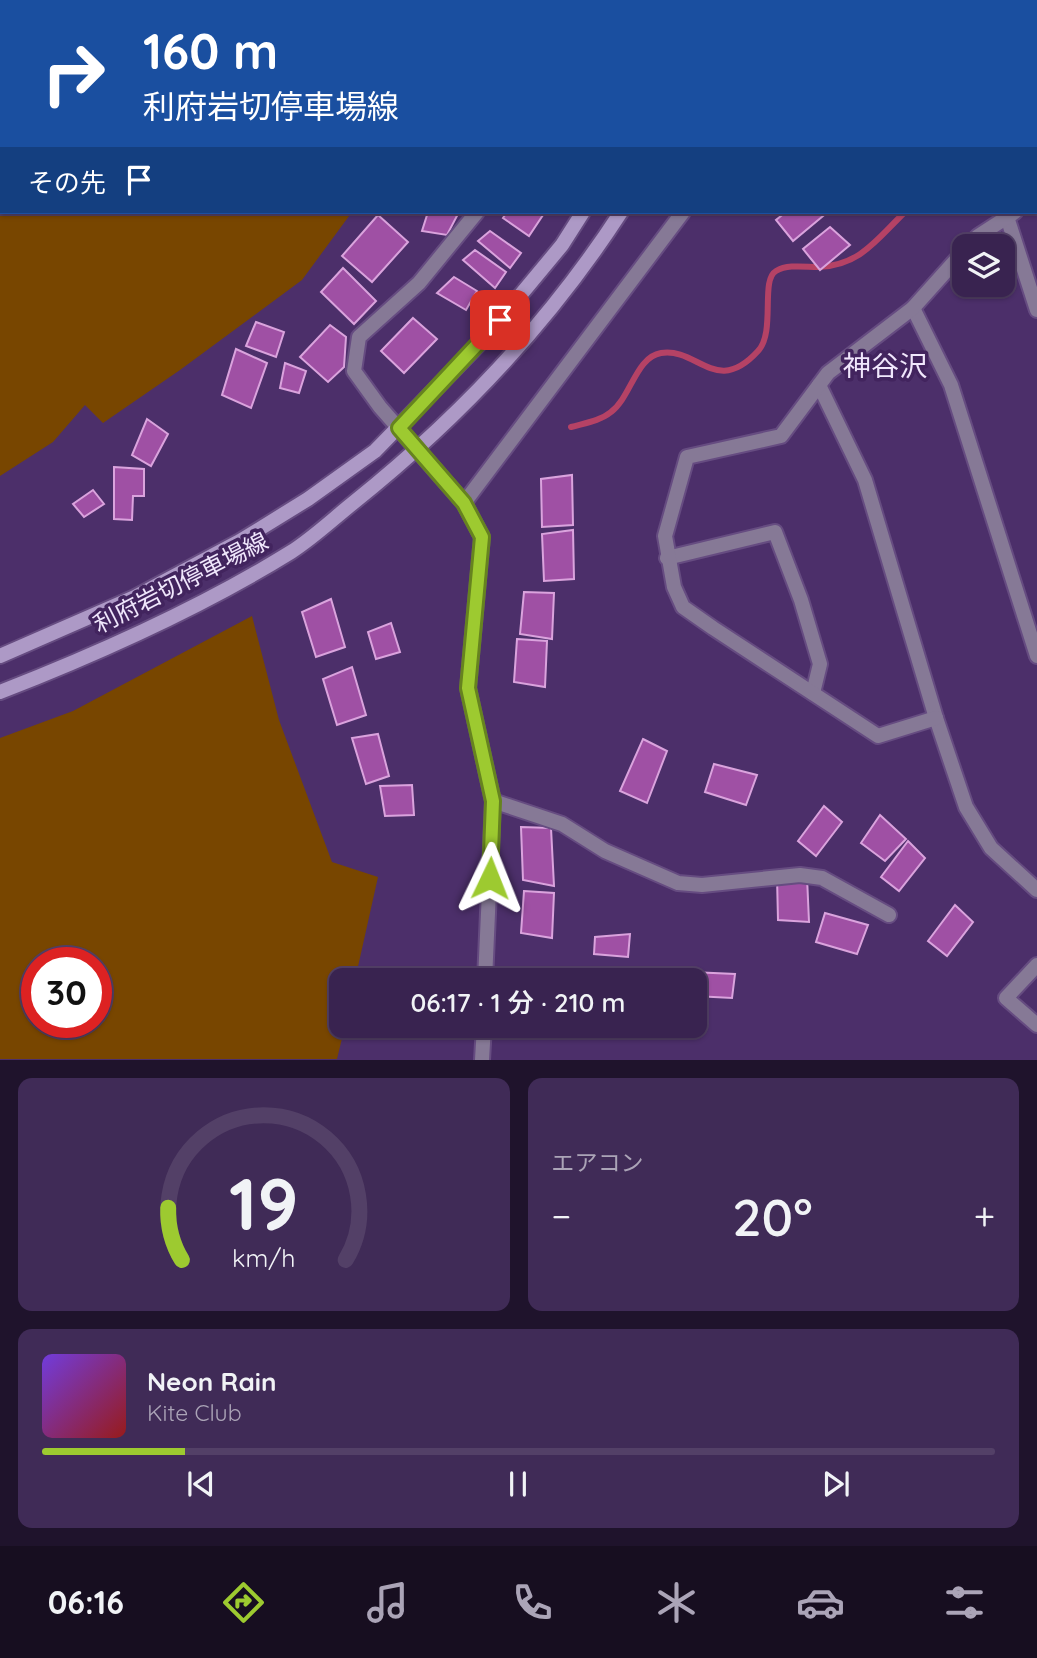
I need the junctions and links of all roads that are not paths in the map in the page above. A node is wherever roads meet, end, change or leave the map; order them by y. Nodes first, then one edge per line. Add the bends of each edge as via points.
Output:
1 (475, 214) edge
2 (582, 214) edge
3 (620, 214) edge
4 (681, 214) edge
5 (1011, 214) edge
6 (981, 234) edge
7 (952, 265) edge
8 (914, 308) junction
9 (1037, 310) edge
10 (819, 385) junction
11 (399, 428) junction
12 (418, 449) junction
13 (464, 503) junction
14 (667, 558) junction
15 (0, 656) edge
16 (1037, 656) edge
17 (0, 692) edge
18 (813, 693) junction
19 (936, 718) junction
20 (493, 801) junction
21 (1037, 890) edge
22 (889, 915) dead end
23 (1037, 965) edge
24 (486, 968) edge
25 (1037, 1025) edge
26 (483, 1038) edge
27 (482, 1059) edge

1 - 11 street via 418,284 359,337 354,370
2 - 11 main road, 利府岩切停車場線 via 562,245 484,339
3 - 12 main road, 利府岩切停車場線 via 588,263 530,335
4 - 13 street
5 - 6 street
5 - 9 street
7 - 8 street
8 - 10 street via 828,373
8 - 16 street via 951,385
10 - 14 street via 781,436 687,457 665,536
10 - 19 street via 865,480
11 - 12 street
11 - 15 main road, 利府岩切停車場線 via 342,475 240,541 135,597
12 - 13 street
12 - 17 main road, 利府岩切停車場線 via 294,550 219,594 139,634
13 - 20 street via 482,537 468,688
14 - 18 street via 683,607
14 - 18 street via 775,532 820,664
18 - 19 street via 878,736
19 - 21 street via 966,807 990,848
20 - 22 street via 562,824 605,851 678,883 702,885 800,875 822,878
20 - 24 street
23 - 25 street via 1006,998
26 - 27 street

